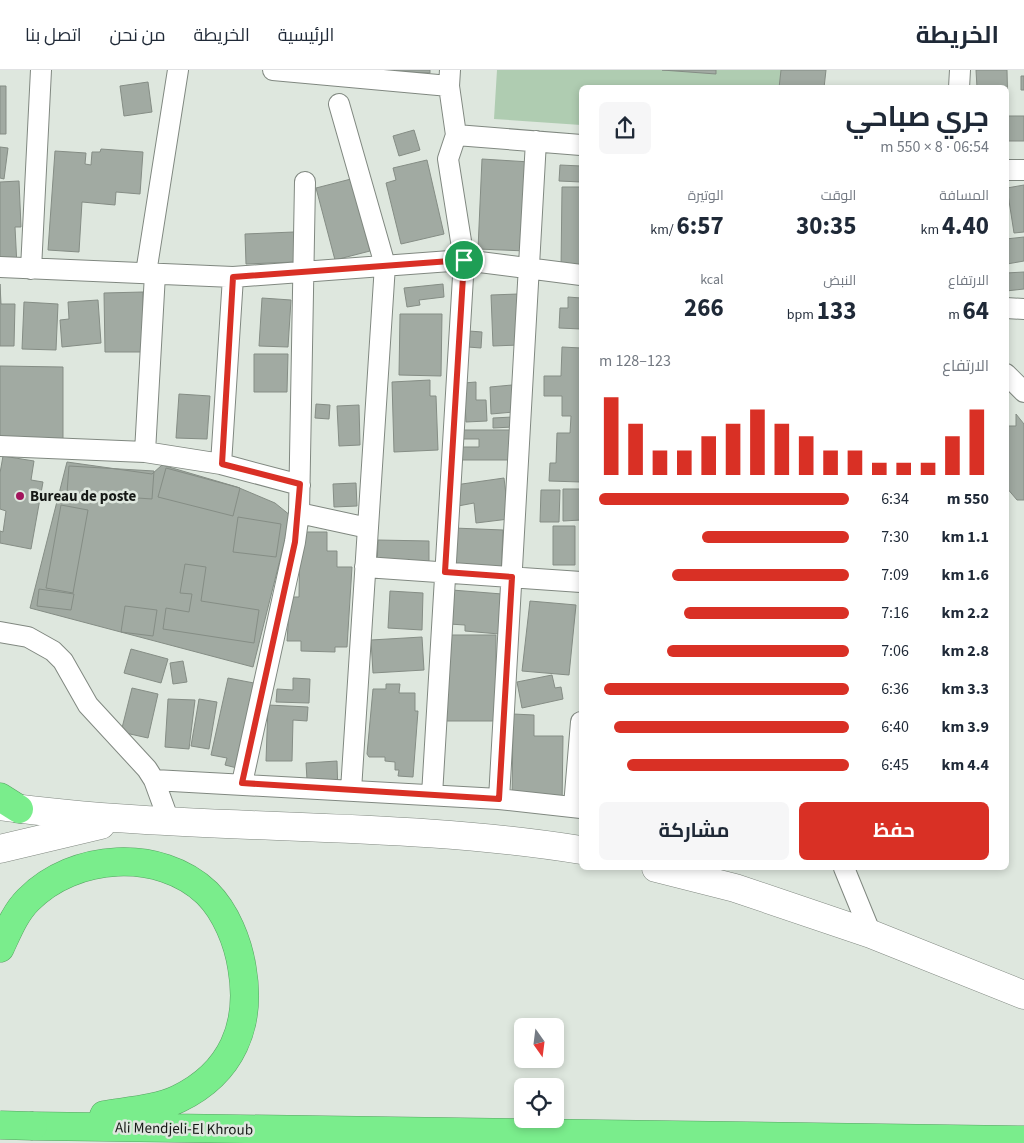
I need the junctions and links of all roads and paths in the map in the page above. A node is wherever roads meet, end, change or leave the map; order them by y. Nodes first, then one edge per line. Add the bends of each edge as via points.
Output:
1 (41, 70) edge
2 (178, 70) edge
3 (273, 70) edge
4 (960, 70) edge
5 (449, 78) edge
6 (959, 85) edge
7 (339, 104) dead end
8 (456, 134) junction
9 (536, 141) junction
10 (579, 145) edge
11 (1009, 170) edge
12 (1024, 170) edge
13 (305, 182) dead end
14 (464, 260) junction
15 (385, 265) junction
16 (0, 267) edge
17 (529, 268) junction
18 (31, 269) junction
19 (150, 274) junction
20 (303, 274) junction
21 (579, 275) edge
22 (233, 277) junction
23 (1009, 308) edge
24 (1024, 309) edge
25 (1009, 377) edge
26 (1024, 392) edge
27 (0, 446) edge
28 (145, 452) junction
29 (222, 464) junction
30 (300, 484) junction
31 (298, 513) junction
32 (368, 528) junction
33 (366, 567) junction
34 (445, 572) junction
35 (512, 577) junction
36 (579, 582) edge
37 (0, 632) edge
38 (579, 779) edge
39 (154, 780) junction
40 (242, 783) junction
41 (351, 790) junction
42 (432, 795) junction
43 (499, 799) junction
44 (6, 804) edge
45 (578, 807) edge
46 (125, 820) junction
47 (169, 821) junction
48 (0, 849) edge
49 (579, 850) edge
50 (664, 870) edge
51 (845, 870) edge
52 (871, 934) junction
53 (0, 948) edge
54 (1024, 995) edge
55 (0, 1124) edge
56 (34, 1126) junction
57 (1024, 1140) edge
58 (5, 1143) edge

1 - 18 street
2 - 19 street
3 - 5 street
4 - 6 street
5 - 8 street
7 - 15 street
8 - 9 street
8 - 14 street via 448,159
9 - 10 street
9 - 17 street
11 - 12 street
13 - 20 street
14 - 15 street
14 - 17 street
14 - 34 street
15 - 20 street
15 - 32 street
16 - 18 street
17 - 21 street
17 - 35 street
18 - 19 street
19 - 22 street
19 - 28 street
20 - 22 street
20 - 30 street
22 - 29 street
23 - 24 street
25 - 26 street
27 - 28 street
28 - 29 street
29 - 30 street
30 - 31 street
31 - 32 street
31 - 40 street via 295,542
32 - 33 street
33 - 34 street
33 - 41 street
34 - 35 street
34 - 42 street
35 - 36 street
35 - 43 street
37 - 39 street via 28,637 53,651 63,661 88,705
38 - 45 street
39 - 40 street
39 - 47 street
40 - 41 street
41 - 42 street
42 - 43 street
43 - 45 street
44 - 46 main road
46 - 47 main road
46 - 48 main road
47 - 49 main road via 439,833 520,840
50 - 52 main road via 734,888
51 - 52 street
52 - 54 main road
53 - 56 highway via 11,924 28,900 51,881 74,871 125,861 154,864 180,874 208,894 234,937 246,987 244,1015 237,1042 223,1066 201,1085 177,1100 132,1111
55 - 56 highway, bridge
55 - 58 highway
56 - 57 highway, Ali Mendjeli-El Khroub

